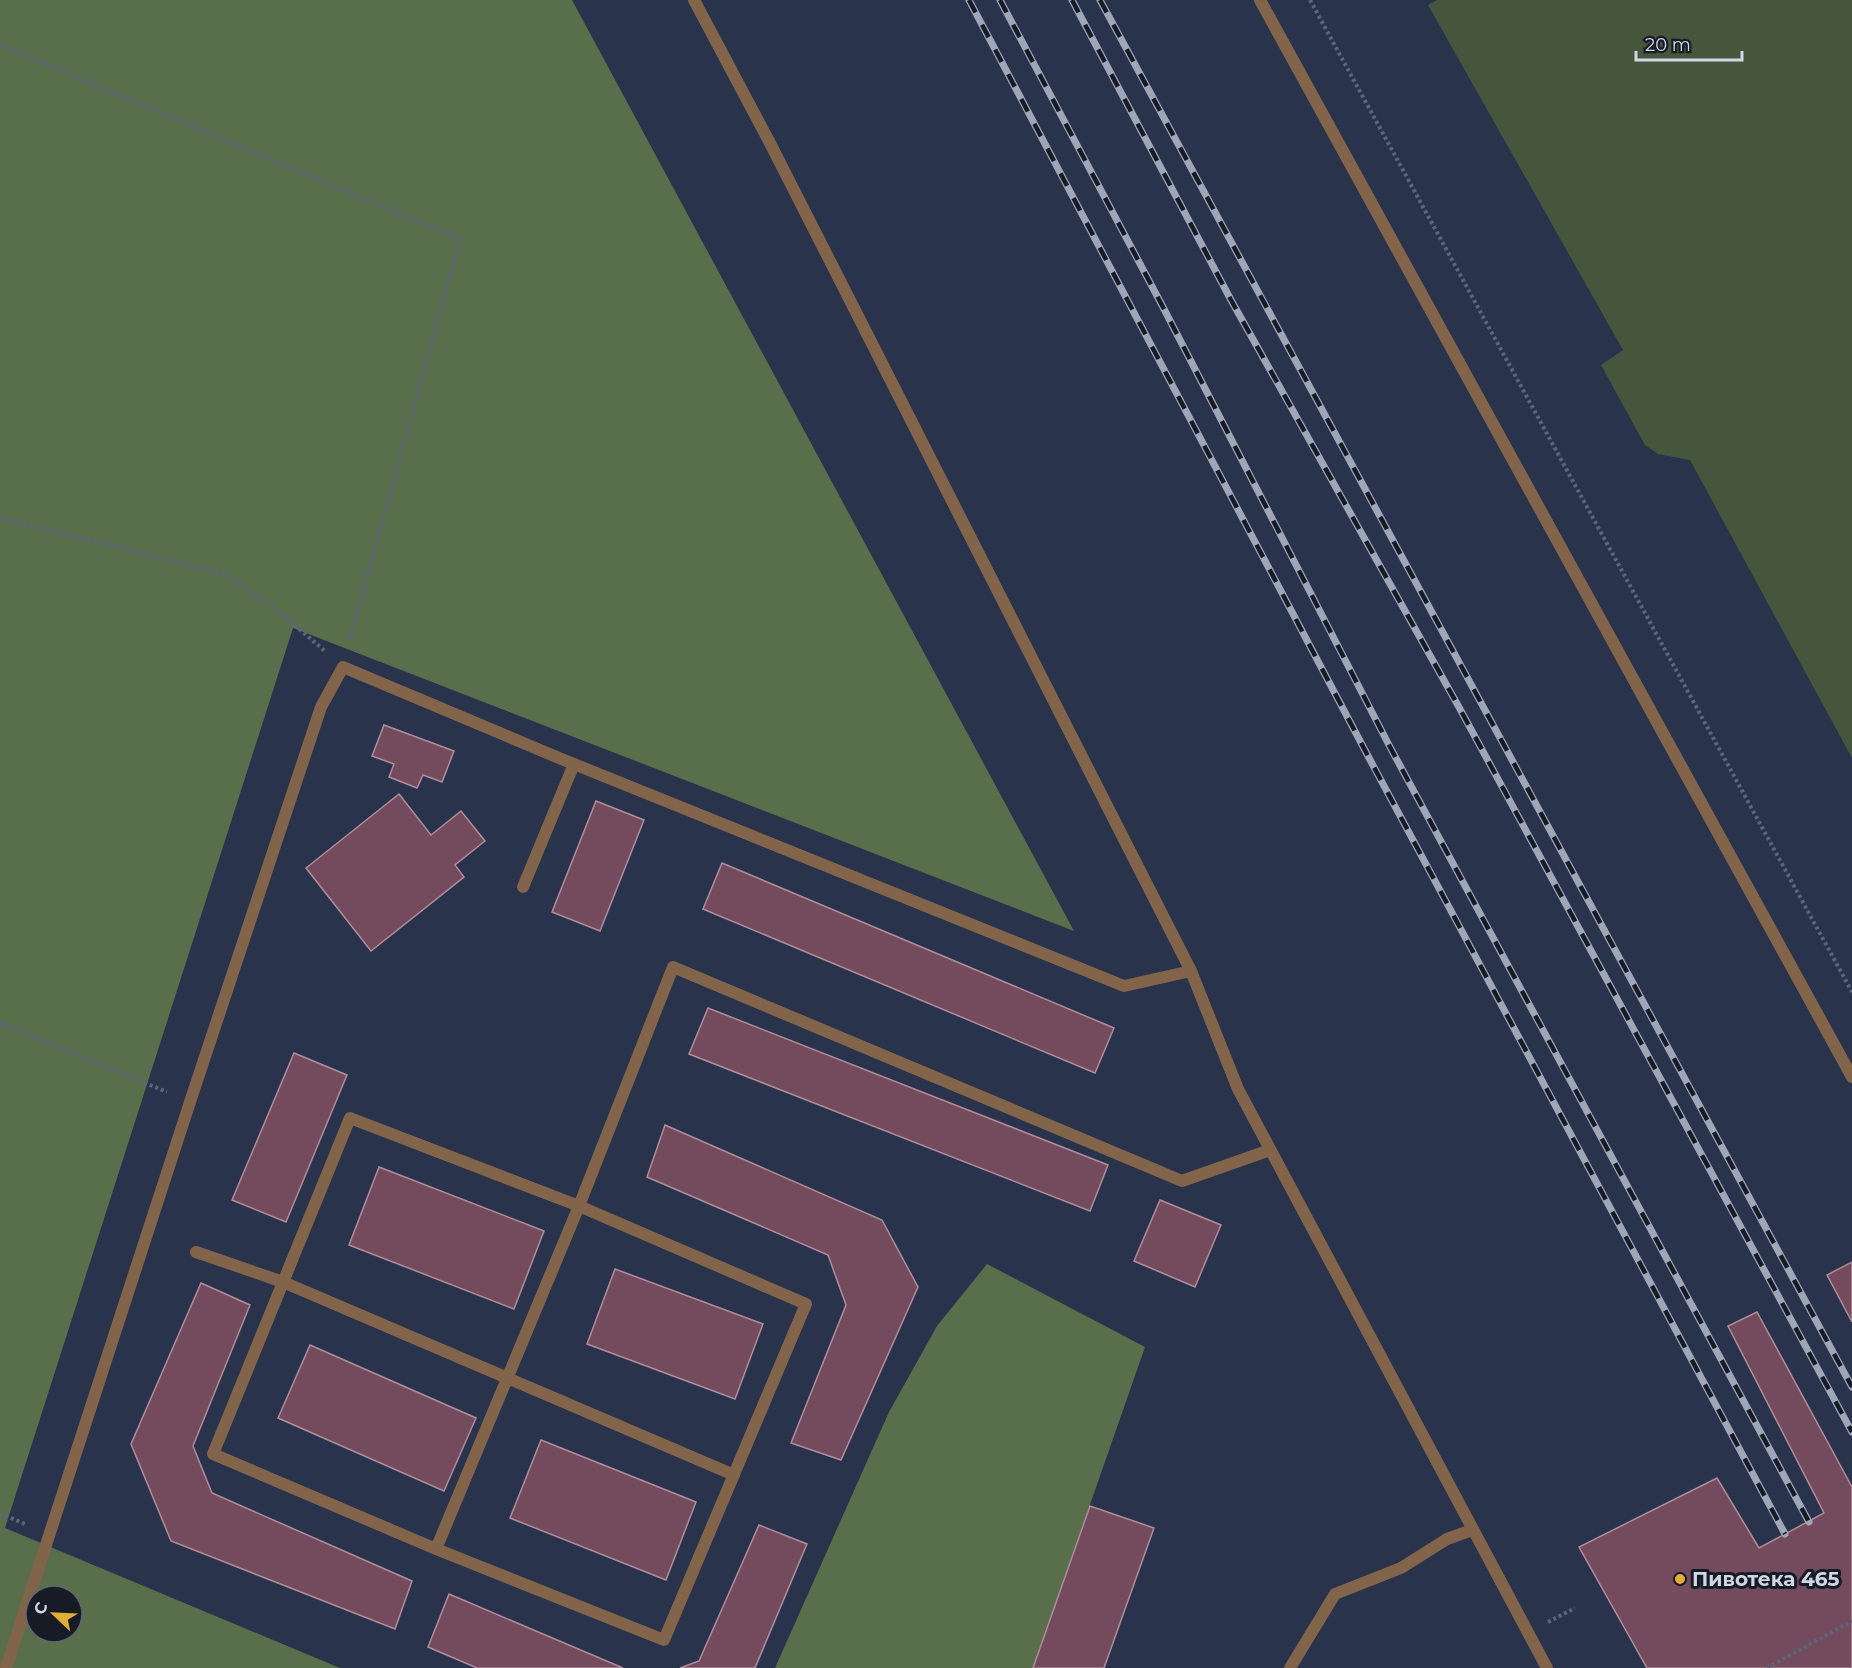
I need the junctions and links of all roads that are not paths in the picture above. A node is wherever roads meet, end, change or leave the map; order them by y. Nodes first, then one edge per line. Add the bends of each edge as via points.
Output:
1 (694, 0) edge
2 (1260, 0) edge
3 (574, 764) junction
4 (523, 887) dead end
5 (1191, 971) junction
6 (1850, 1068) edge
7 (1270, 1150) junction
8 (579, 1206) junction
9 (196, 1252) dead end
10 (283, 1282) junction
11 (507, 1379) junction
12 (734, 1475) junction
13 (1472, 1530) junction
14 (436, 1549) junction
15 (6, 1668) edge
16 (1290, 1668) edge
17 (1547, 1668) edge

1 - 5 street
2 - 6 street
3 - 4 street
3 - 5 street via 1124,986
3 - 15 street via 343,667 321,707
5 - 7 street via 1238,1089
7 - 8 street via 1182,1181 673,967
7 - 13 street
8 - 10 street via 350,1118
8 - 11 street
8 - 12 street via 806,1304
9 - 10 street
10 - 11 street
10 - 14 street via 213,1454
11 - 12 street
11 - 14 street
12 - 14 street via 664,1640
13 - 16 street via 1447,1539 1401,1568 1335,1594
13 - 17 street

